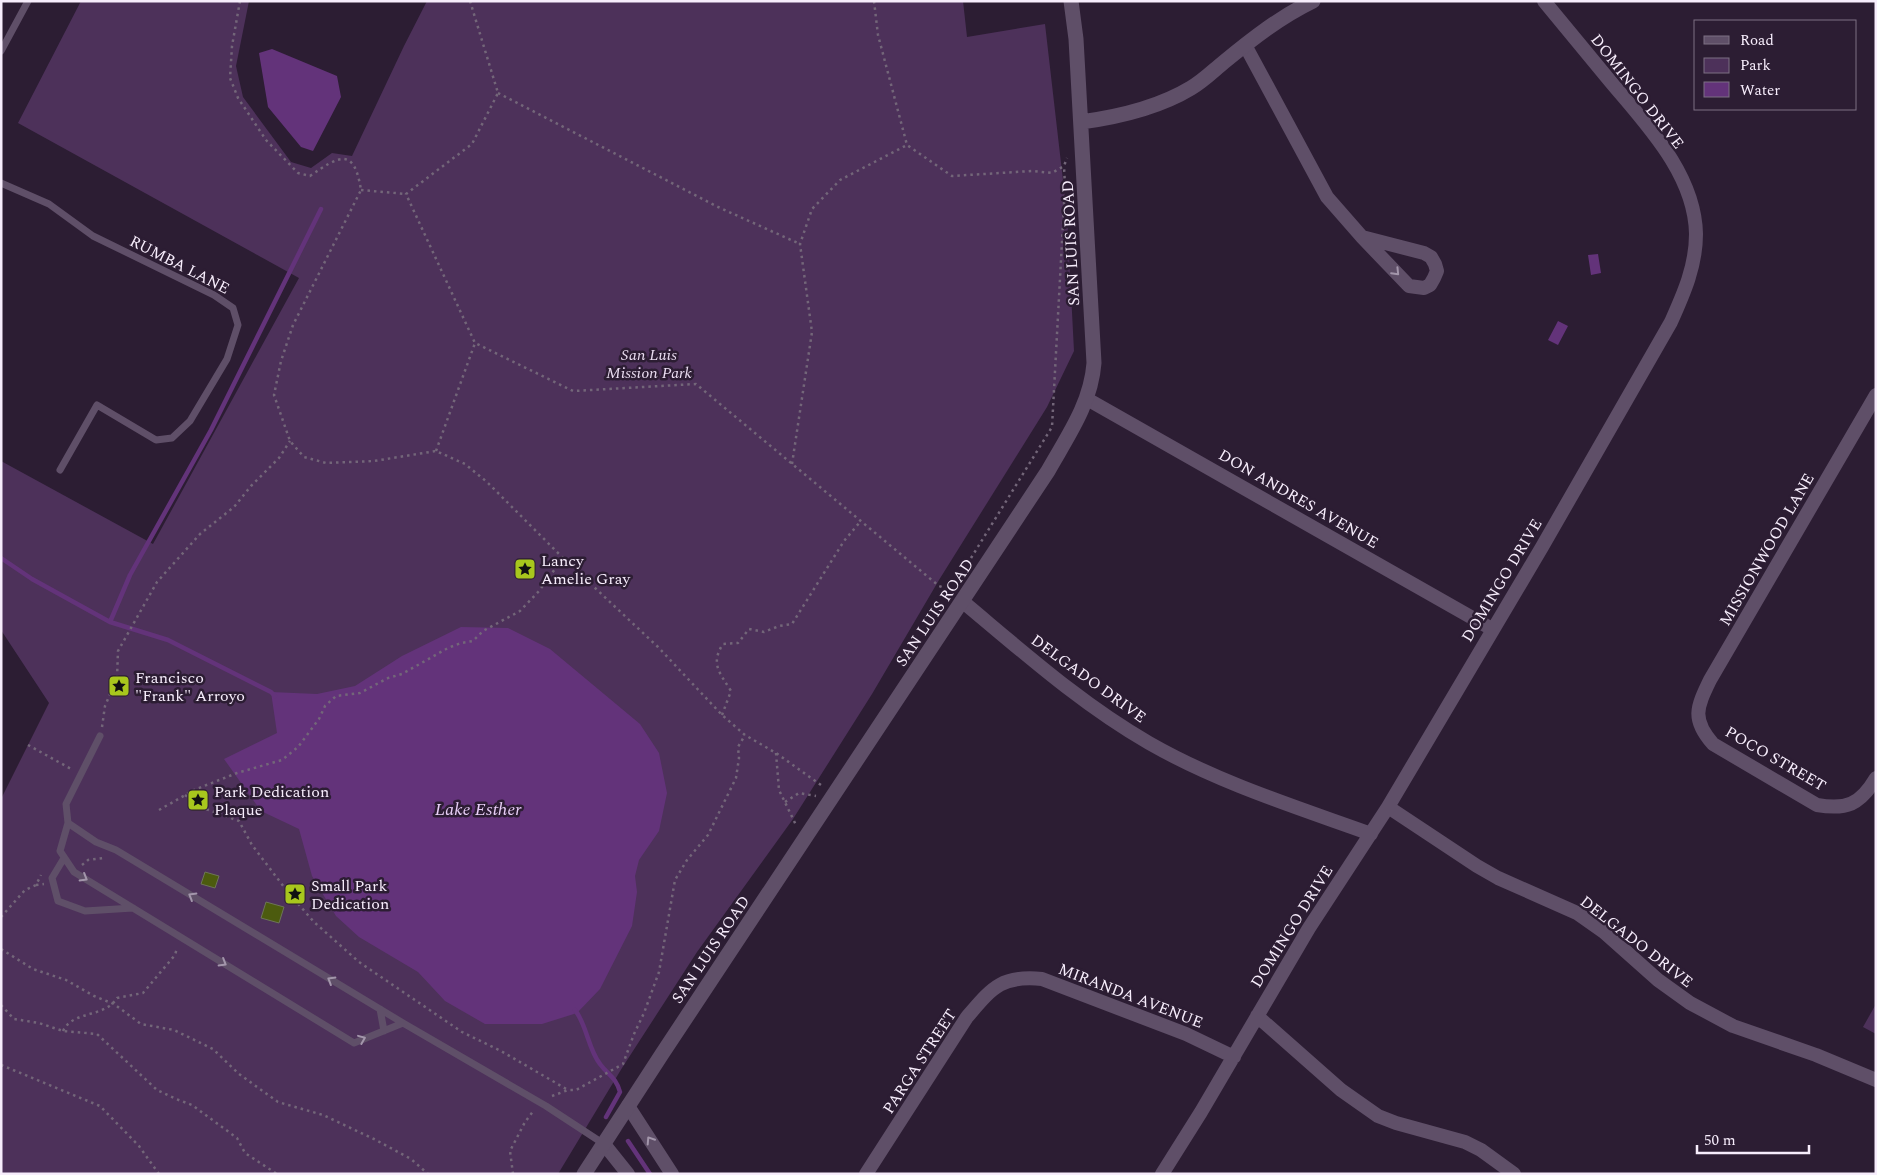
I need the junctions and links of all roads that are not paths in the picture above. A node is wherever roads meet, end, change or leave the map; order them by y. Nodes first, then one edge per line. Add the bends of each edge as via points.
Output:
1 (28, 1) edge
2 (1071, 1) edge
3 (1313, 1) edge
4 (1544, 1) edge
5 (3, 41) edge
6 (1245, 45) junction
7 (1, 51) edge
8 (1081, 122) junction
9 (1, 183) edge
10 (1362, 237) junction
11 (1876, 395) edge
12 (1087, 399) junction
13 (60, 470) dead end
14 (962, 601) junction
15 (1492, 629) junction
16 (1698, 724) joint
17 (100, 736) road end
18 (1876, 778) edge
19 (1388, 807) junction
20 (68, 823) junction
21 (1371, 834) junction
22 (64, 858) junction
23 (133, 908) junction
24 (1012, 979) joint
25 (380, 1009) junction
26 (1257, 1016) junction
27 (403, 1023) junction
28 (384, 1031) junction
29 (1234, 1057) junction
30 (1876, 1080) edge
31 (628, 1106) junction
32 (604, 1144) junction
33 (584, 1174) edge
34 (628, 1174) edge
35 (672, 1174) edge
36 (866, 1174) edge
37 (1162, 1174) edge
38 (1514, 1174) edge

1 - 5 lane
2 - 8 street, SAN LUIS ROAD
3 - 6 street via 1294,10
4 - 15 street, DOMINGO DRIVE via 1670,157 1692,206 1696,233 1694,260 1671,322
5 - 7 lane
6 - 8 street via 1193,87 1178,95 1150,106
6 - 10 street via 1327,197
8 - 12 street, SAN LUIS ROAD via 1094,364
9 - 13 lane, RUMBA LANE via 48,204 93,236 214,295 232,308 238,325 226,358 190,422 172,438 156,440 97,405
10 -> 10 street via 1409,286 1424,288 1430,285 1437,271 1431,257
11 - 16 street, MISSIONWOOD LANE via 1710,680 1700,702
12 - 14 street, SAN LUIS ROAD via 1048,471
12 - 15 street, DON ANDRES AVENUE
14 - 21 street, DELGADO DRIVE via 1062,684 1108,718 1150,743 1238,786
14 - 31 street, SAN LUIS ROAD
15 - 19 street, DOMINGO DRIVE
16 - 18 street, POCO STREET via 1713,744 1817,804 1834,808 1855,803
17 - 20 lane via 66,804
19 - 21 street, DOMINGO DRIVE
19 - 30 street, DELGADO DRIVE via 1498,878 1577,913 1690,1003 1733,1026
20 - 22 lane via 60,851
25 -> 20 lane
21 - 26 street, DOMINGO DRIVE
22 -> 23 lane via 74,872
22 - 23 lane via 52,878 58,900 85,911
23 -> 28 lane via 354,1043
24 - 29 street, MIRANDA AVENUE via 1042,979 1186,1034
24 - 36 street, PARGA STREET via 998,985 983,998 968,1018
25 - 27 lane
25 - 28 lane
26 - 29 street, DOMINGO DRIVE
26 - 38 street via 1341,1090 1378,1116 1465,1142
27 - 28 lane
27 - 32 lane
29 - 37 street, DOMINGO DRIVE
31 - 32 street, SAN LUIS ROAD
35 -> 31 street
32 - 33 street, SAN LUIS ROAD
32 - 34 street

